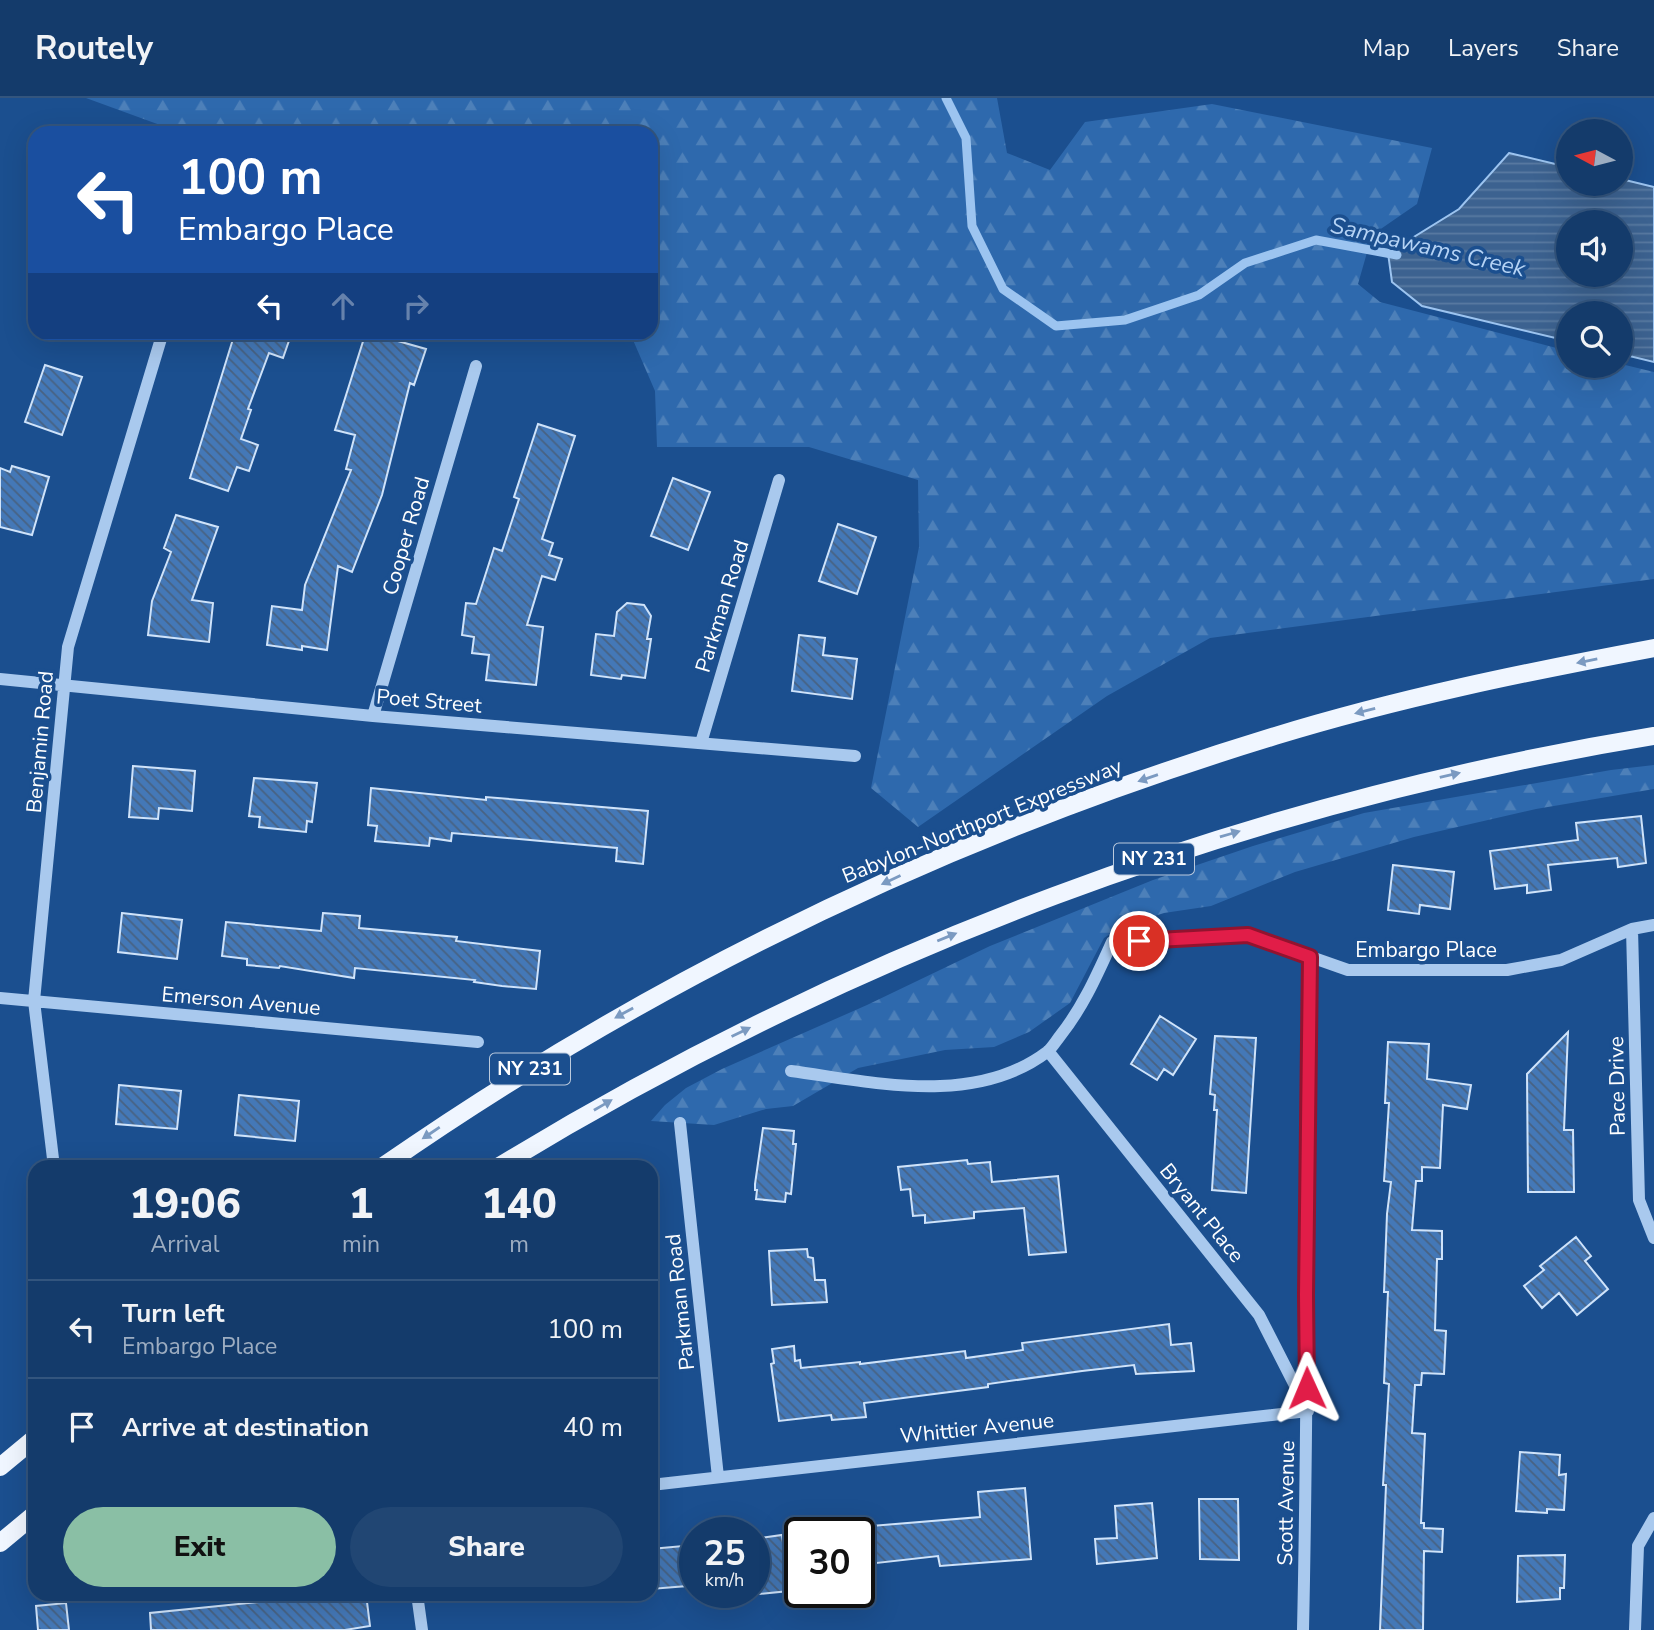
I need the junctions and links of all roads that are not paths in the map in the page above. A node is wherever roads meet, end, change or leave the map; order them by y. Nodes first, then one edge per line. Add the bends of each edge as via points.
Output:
1 (161, 340) edge
2 (476, 366) dead end
3 (779, 480) dead end
4 (1654, 648) edge
5 (0, 679) edge
6 (65, 685) junction
7 (373, 716) junction
8 (1654, 736) edge
9 (701, 743) junction
10 (855, 756) dead end
11 (1654, 925) edge
12 (1632, 929) junction
13 (1310, 957) junction
14 (0, 998) edge
15 (34, 1001) junction
16 (478, 1042) dead end
17 (1048, 1051) junction
18 (791, 1071) dead end
19 (680, 1123) dead end
20 (53, 1160) edge
21 (393, 1160) edge
22 (510, 1160) edge
23 (1654, 1238) edge
24 (1308, 1411) junction
25 (28, 1444) edge
26 (0, 1467) edge
27 (718, 1477) junction
28 (658, 1484) edge
29 (1654, 1518) edge
30 (28, 1520) edge
31 (0, 1543) edge
32 (419, 1601) edge
33 (422, 1630) edge
34 (1303, 1630) edge
35 (1635, 1630) edge

1 - 6 street, Benjamin Road via 68,647
2 - 7 street, Cooper Road
3 - 9 street, Parkman Road
4 -> 21 main road, Babylon-Northport Expressway / NY 231 via 1513,675 1344,716 1202,759 1002,833 762,940 673,986 550,1057
5 - 6 street, Poet Street
6 - 7 street, Poet Street
6 - 15 street, Benjamin Road
7 - 9 street, Poet Street
22 -> 8 main road, NY 231 via 727,1039 919,948 1066,890 1216,838 1371,795 1524,758
9 - 10 street, Poet Street
11 - 12 street, Embargo Place
12 - 13 street, Embargo Place via 1562,960 1507,970 1348,970
12 - 23 street, Pace Drive via 1639,1200
13 - 17 street, Embargo Place via 1248,935 1112,942 1078,1013
13 - 24 street, Scott Avenue
14 - 15 street, Emerson Avenue
15 - 16 street, Emerson Avenue
15 - 20 street, Benjamin Road
17 - 18 street via 1007,1075 967,1084 909,1086
17 - 24 street, Bryant Place via 1259,1315
19 - 27 street, Parkman Road
24 - 27 street, Whittier Avenue
24 - 34 street, Scott Avenue
25 - 26 main road
27 - 28 street, Whittier Avenue
29 - 35 street via 1638,1546
30 - 31 main road
32 - 33 street

